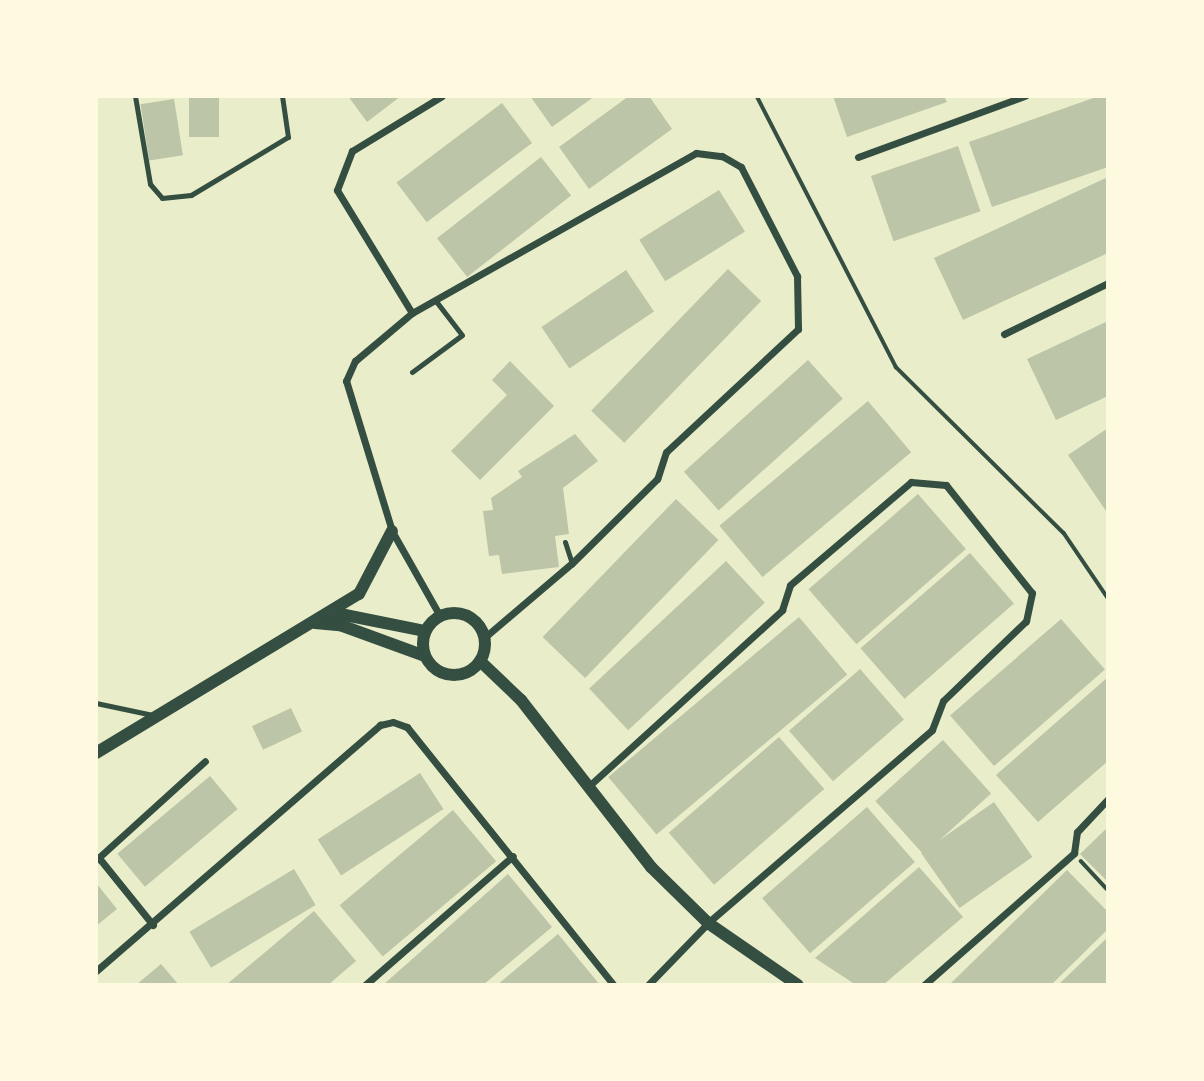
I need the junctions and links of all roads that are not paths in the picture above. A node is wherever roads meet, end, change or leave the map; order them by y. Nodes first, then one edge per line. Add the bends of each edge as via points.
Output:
1 (135, 96) edge
2 (282, 96) edge
3 (442, 96) edge
4 (1025, 96) edge
5 (858, 157) dead end
6 (1108, 283) edge
7 (435, 300) junction
8 (412, 313) junction
9 (1004, 334) dead end
10 (412, 372) dead end
11 (392, 531) junction
12 (565, 542) dead end
13 (572, 563) junction
14 (440, 616) junction
15 (316, 623) junction
16 (425, 631) junction
17 (485, 637) junction
18 (425, 656) junction
19 (480, 661) junction
20 (96, 703) edge
21 (153, 715) junction
22 (96, 753) edge
23 (205, 761) dead end
24 (590, 785) junction
25 (1108, 799) edge
26 (513, 856) junction
27 (98, 859) edge
28 (708, 923) junction
29 (153, 925) junction
30 (96, 971) edge
31 (366, 985) edge
32 (614, 985) edge
33 (648, 985) edge
34 (798, 985) edge
35 (924, 985) edge

1 - 2 lane via 150,184 162,198 191,195 288,136
3 - 8 street via 352,151 337,190
4 - 5 street
6 - 9 street
7 - 8 street
7 - 10 lane via 461,335
7 - 13 street via 696,153 741,167 797,275 798,329 666,452 657,479
8 - 11 street via 355,361 346,381
11 - 14 street
11 - 15 street via 359,594
12 - 13 lane
13 - 17 street
14 - 16 street
14 - 17 street via 468,615
15 - 16 street via 345,615
15 - 18 street via 341,625
15 - 21 street
16 - 18 street
17 - 19 street
18 - 19 street via 446,674 465,673
19 - 24 street via 521,700
20 - 21 lane
21 - 22 street
23 - 27 street
24 - 28 street via 652,867
24 - 28 street via 782,610 790,585 892,492 921,480 946,485 1027,583 1032,612 943,701 932,730
25 - 35 street via 1077,832 1074,853
26 - 29 street via 407,727 393,722 380,725
26 - 31 street
26 - 32 street
27 - 29 street
28 - 33 street
28 - 34 street
29 - 30 street

